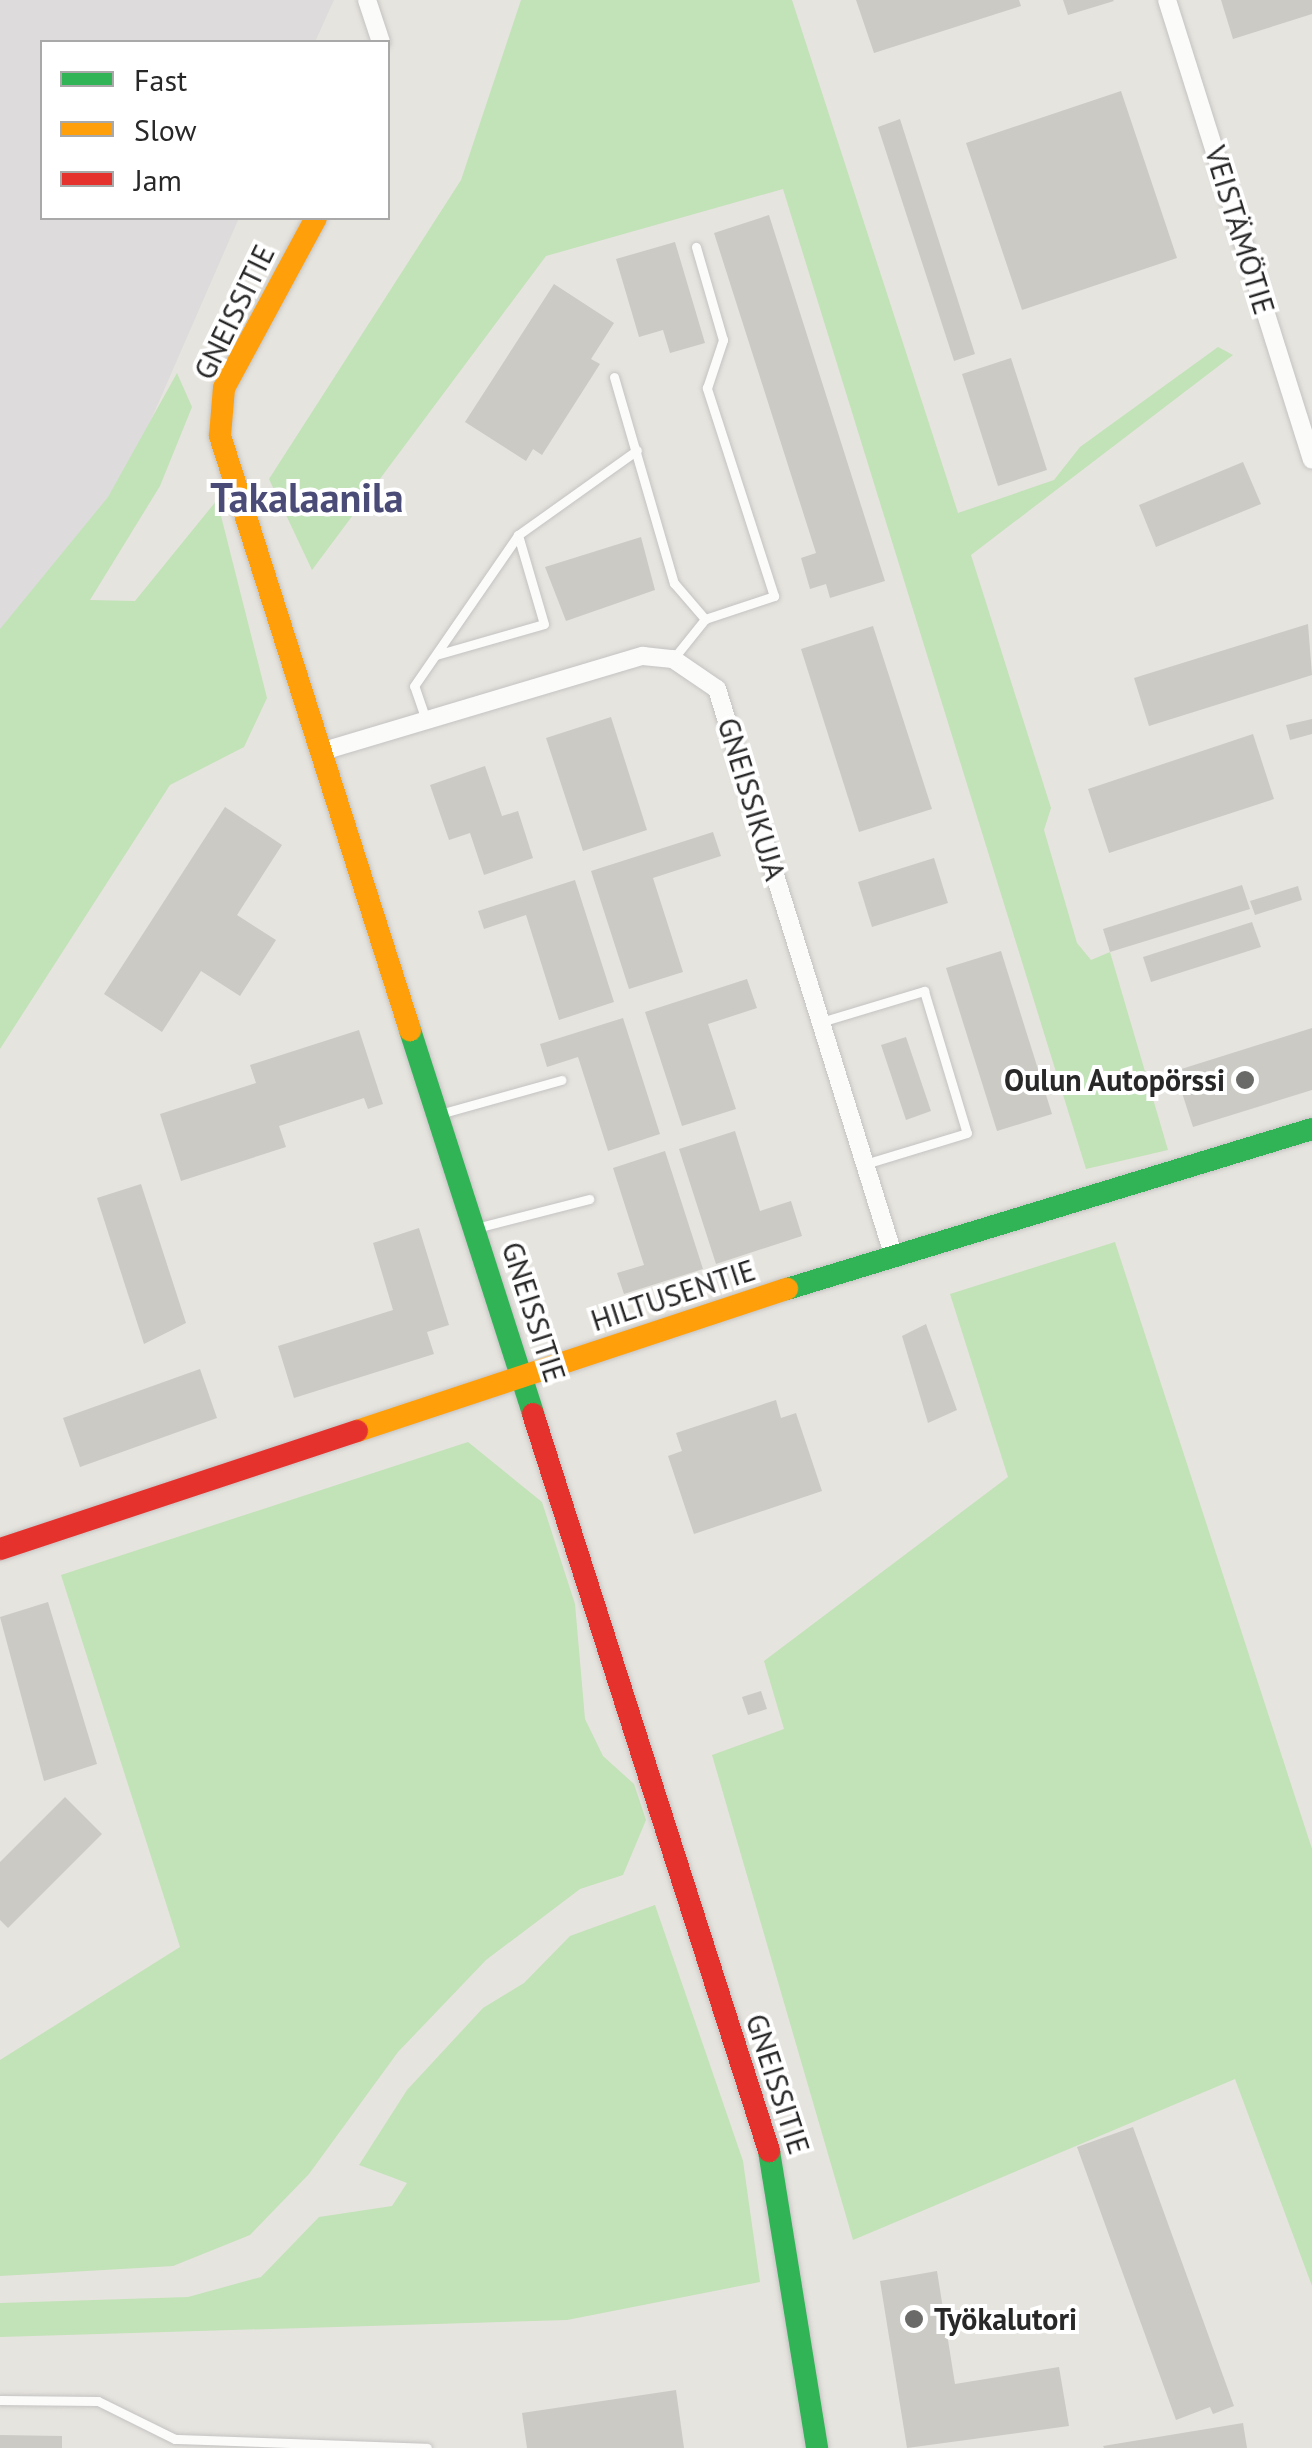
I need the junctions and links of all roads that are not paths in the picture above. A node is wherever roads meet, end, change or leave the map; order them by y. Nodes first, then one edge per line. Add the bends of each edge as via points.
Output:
1 (367, 0) edge
2 (1167, 0) edge
3 (380, 40) edge
4 (315, 220) edge
5 (696, 247) dead end
6 (614, 377) dead end
7 (637, 450) junction
8 (1312, 460) edge
9 (518, 535) junction
10 (705, 620) junction
11 (436, 654) junction
12 (673, 659) junction
13 (426, 720) junction
14 (320, 752) junction
15 (821, 1022) junction
16 (561, 1080) dead end
17 (440, 1114) junction
18 (1312, 1129) edge
19 (865, 1164) junction
20 (590, 1199) dead end
21 (476, 1228) junction
22 (893, 1254) junction
23 (523, 1376) junction
24 (0, 1549) edge
25 (0, 2400) edge
26 (427, 2448) edge
27 (817, 2448) edge

1 - 3 street
2 - 8 street, VEISTÄMÖTIE
4 - 14 street, GNEISSITIE via 224,388 220,436
5 - 10 lane via 723,340 707,388 774,596
6 - 7 lane
7 - 9 lane
7 - 10 lane via 674,583
9 - 11 lane
9 - 11 lane via 544,624
10 - 12 lane
11 - 13 lane via 414,686
12 - 13 street via 643,656
12 - 15 street, GNEISSIKUJA via 717,689
13 - 14 street
14 - 17 street, GNEISSITIE
15 - 19 street, GNEISSIKUJA
15 - 19 lane via 924,991 966,1133
16 - 17 lane
17 - 21 street, GNEISSITIE
18 - 22 street, HILTUSENTIE
19 - 22 street, GNEISSIKUJA
20 - 21 lane
21 - 23 street, GNEISSITIE
22 - 23 street, HILTUSENTIE
23 - 24 street, HILTUSENTIE
23 - 27 street, GNEISSITIE via 776,2172
25 - 26 lane via 98,2401 174,2439

